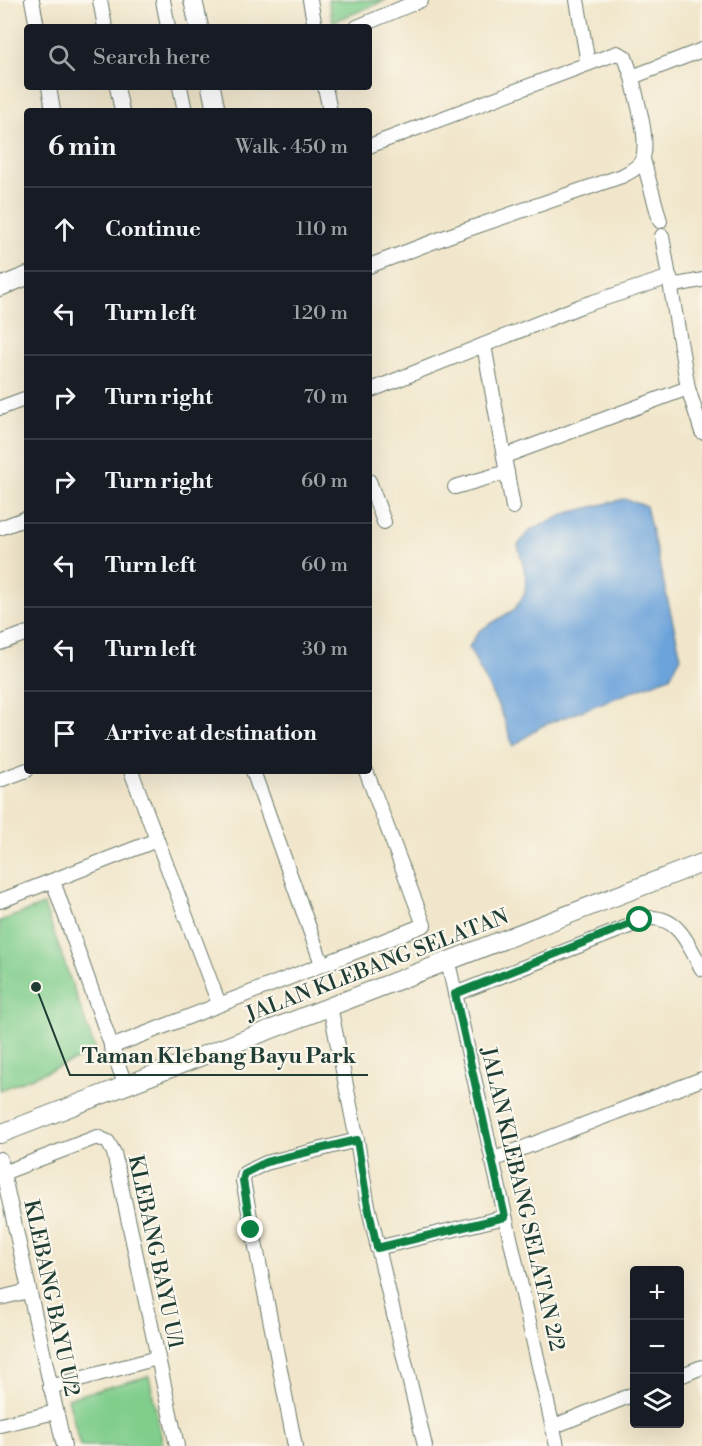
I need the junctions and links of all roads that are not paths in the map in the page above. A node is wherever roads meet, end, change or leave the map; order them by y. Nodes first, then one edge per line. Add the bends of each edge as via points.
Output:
1 (32, 0) edge
2 (100, 0) edge
3 (163, 0) edge
4 (193, 0) edge
5 (310, 0) edge
6 (421, 0) edge
7 (577, 0) edge
8 (36, 24) edge
9 (104, 24) edge
10 (167, 24) edge
11 (198, 24) edge
12 (314, 24) edge
13 (364, 24) edge
14 (702, 50) edge
15 (588, 63) junction
16 (632, 77) junction
17 (50, 90) edge
18 (118, 90) edge
19 (181, 90) edge
20 (212, 90) edge
21 (326, 90) edge
22 (52, 108) edge
23 (121, 108) edge
24 (184, 108) edge
25 (215, 108) edge
26 (329, 108) edge
27 (372, 145) edge
28 (643, 159) junction
29 (660, 221) dead end
30 (662, 236) dead end
31 (372, 265) edge
32 (24, 277) edge
33 (702, 280) edge
34 (671, 281) junction
35 (0, 287) edge
36 (484, 345) junction
37 (688, 388) junction
38 (372, 390) edge
39 (24, 399) edge
40 (0, 408) edge
41 (702, 432) edge
42 (505, 456) junction
43 (507, 472) junction
44 (455, 487) dead end
45 (372, 489) edge
46 (513, 507) dead end
47 (24, 519) edge
48 (384, 522) dead end
49 (0, 528) edge
50 (24, 634) edge
51 (0, 643) edge
52 (24, 771) edge
53 (132, 774) edge
54 (254, 774) edge
55 (367, 774) edge
56 (0, 780) edge
57 (157, 840) junction
58 (702, 863) edge
59 (53, 881) junction
60 (0, 901) edge
61 (448, 962) junction
62 (322, 964) junction
63 (702, 969) edge
64 (455, 994) junction
65 (219, 1004) junction
66 (330, 1006) junction
67 (111, 1047) junction
68 (702, 1079) edge
69 (126, 1087) junction
70 (0, 1134) edge
71 (357, 1140) junction
72 (492, 1160) junction
73 (2, 1166) edge
74 (505, 1217) junction
75 (377, 1248) junction
76 (28, 1292) junction
77 (0, 1298) edge
78 (158, 1358) junction
79 (702, 1367) edge
80 (684, 1374) edge
81 (50, 1387) junction
82 (630, 1396) edge
83 (56, 1412) junction
84 (0, 1425) edge
85 (552, 1427) junction
86 (64, 1446) edge
87 (177, 1446) edge
88 (295, 1446) edge
89 (425, 1446) edge
90 (557, 1446) edge

1 - 8 street
2 - 9 street
3 - 10 street
4 - 11 street
5 - 12 street
6 - 13 street
7 - 15 street
14 - 16 street
15 - 16 street via 617,53 625,57
15 - 27 street
16 - 28 street via 644,139
17 - 22 street
18 - 23 street
19 - 24 street
20 - 25 street
21 - 26 street
28 - 29 street
28 - 31 street via 622,176
30 - 34 street
32 - 35 street
33 - 34 street
34 - 36 street via 581,306
34 - 37 street
36 - 38 street
36 - 42 street
37 - 41 street
37 - 42 street
39 - 40 street
42 - 43 street
43 - 44 street
43 - 46 street
45 - 48 street
47 - 49 street
50 - 51 street
52 - 56 street
53 - 57 street
54 - 62 street
55 - 62 street via 424,925
57 - 59 street
57 - 65 street
58 - 61 street, JALAN KLEBANG SELATAN
59 - 60 street
59 - 67 street
61 - 64 street, JALAN KLEBANG SELATAN 2/2
61 - 66 street, JALAN KLEBANG SELATAN
62 - 65 street
63 - 64 street via 678,927 658,917 640,920
64 - 72 street, JALAN KLEBANG SELATAN 2/2
65 - 67 street
66 - 69 street, JALAN KLEBANG SELATAN
66 - 71 street
67 - 69 street
68 - 72 street
69 - 70 street, JALAN KLEBANG SELATAN
71 - 75 street
71 - 88 street via 266,1162 245,1173 243,1180
72 - 74 street, JALAN KLEBANG SELATAN 2/2
73 - 76 street, KLEBANG BAYU U/2
73 - 78 street, KLEBANG BAYU U/1 via 97,1137 108,1142 114,1152
74 - 75 street
74 - 85 street, JALAN KLEBANG SELATAN 2/2
75 - 89 street
76 - 77 street
76 - 81 street, KLEBANG BAYU U/2
78 - 81 street
78 - 87 street, KLEBANG BAYU U/1
79 - 80 street
81 - 83 street, KLEBANG BAYU U/2
82 - 85 street
83 - 84 street
83 - 86 street, KLEBANG BAYU U/2
85 - 90 street, JALAN KLEBANG SELATAN 2/2

